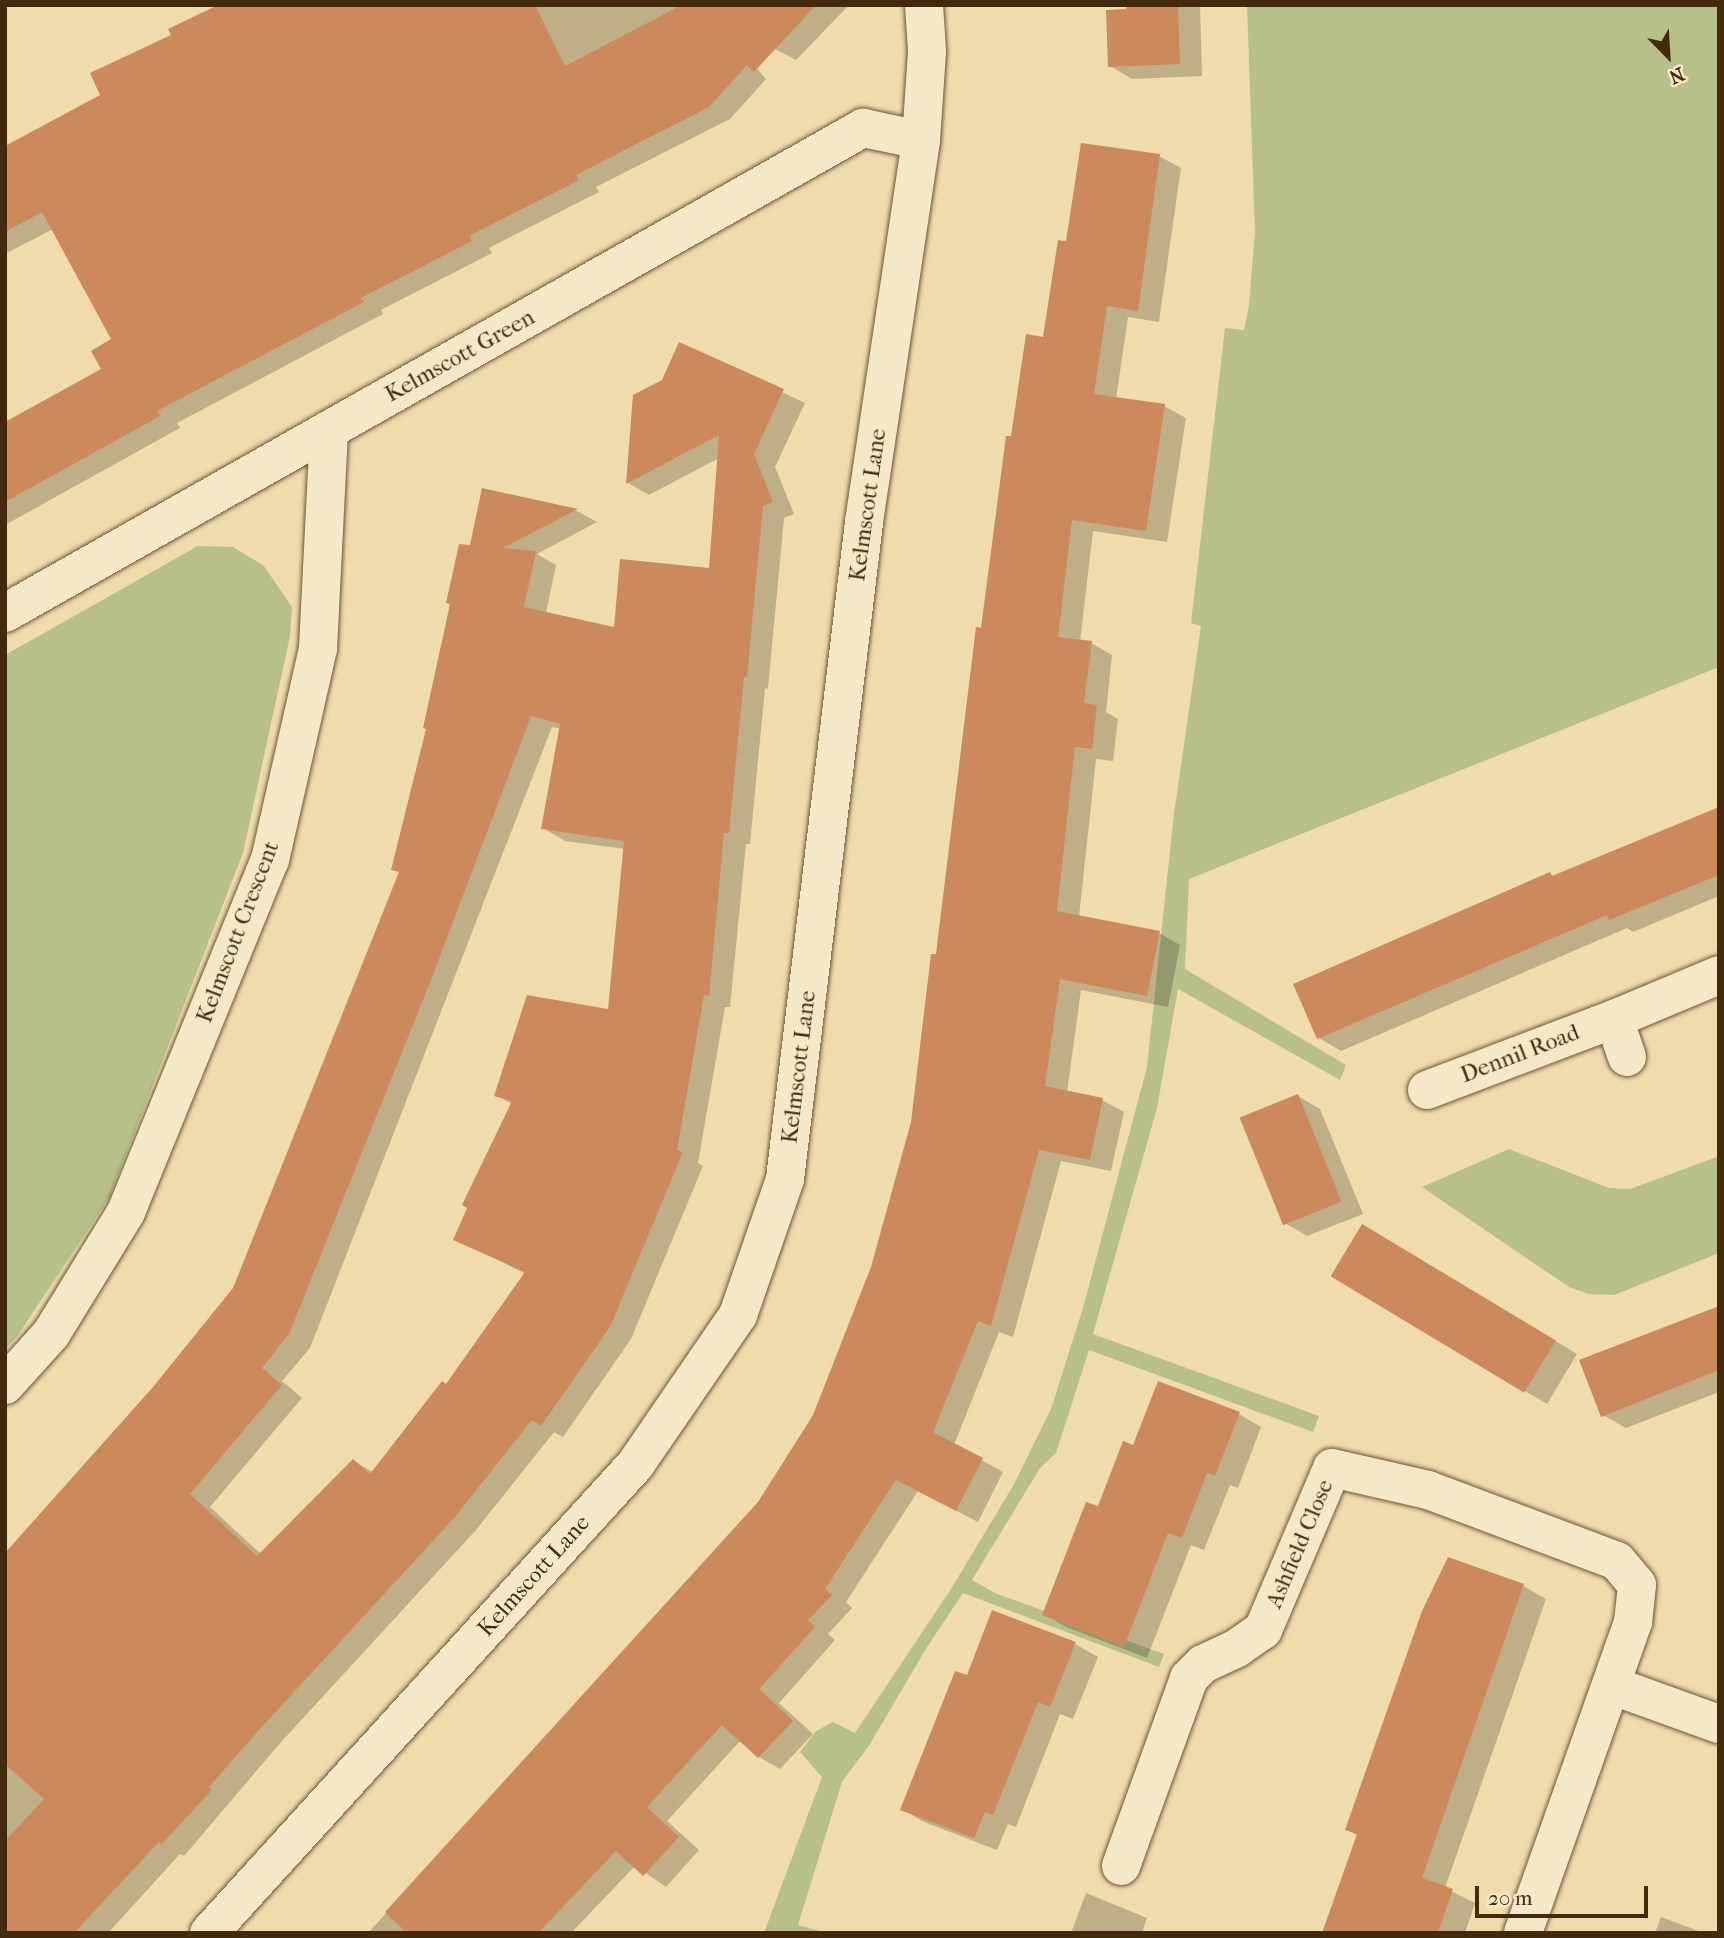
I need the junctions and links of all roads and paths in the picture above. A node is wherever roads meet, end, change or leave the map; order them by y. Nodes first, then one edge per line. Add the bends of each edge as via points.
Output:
1 (924, 5) edge
2 (921, 140) junction
3 (329, 429) junction
4 (5, 612) edge
5 (1719, 975) edge
6 (1614, 1019) junction
7 (1627, 1057) dead end
8 (1427, 1090) dead end
9 (5, 1385) edge
10 (1611, 1685) junction
11 (1719, 1724) edge
12 (1121, 1867) dead end
13 (209, 1933) edge
14 (1524, 1933) edge

1 - 2 street, Kelmscott Lane via 927,51
2 - 3 street, Kelmscott Green via 863,128
2 - 13 street, Kelmscott Lane via 864,522 785,1179 738,1315 635,1465
3 - 4 street, Kelmscott Green
3 - 9 street, Kelmscott Crescent via 318,648 270,860 126,1212 51,1334
5 - 6 street, Dennil Road
6 - 7 street
6 - 8 street, Dennil Road
10 - 11 street
10 - 12 street, Ashfield Close via 1633,1622 1637,1585 1617,1561 1428,1490 1332,1468 1263,1630 1203,1664 1189,1678
10 - 14 street

